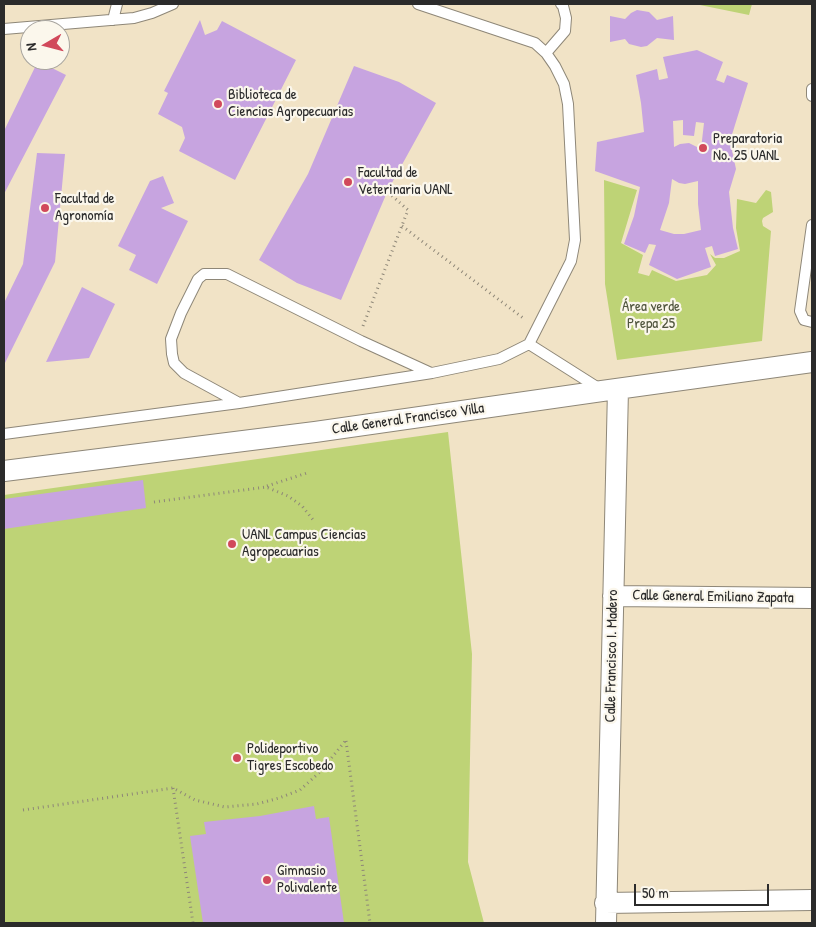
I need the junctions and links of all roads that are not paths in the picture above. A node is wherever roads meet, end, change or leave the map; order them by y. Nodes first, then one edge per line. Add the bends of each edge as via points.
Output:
1 (117, 4) edge
2 (173, 4) edge
3 (418, 4) edge
4 (561, 4) edge
5 (113, 20) junction
6 (4, 29) edge
7 (546, 53) junction
8 (812, 88) edge
9 (812, 96) edge
10 (812, 224) edge
11 (812, 322) edge
12 (529, 344) junction
13 (812, 362) edge
14 (432, 373) junction
15 (610, 390) junction
16 (239, 403) junction
17 (4, 434) edge
18 (4, 471) edge
19 (613, 596) junction
20 (812, 598) edge
21 (812, 900) edge
22 (606, 903) junction
23 (606, 923) edge

1 - 5 lane
2 - 5 lane via 134,18
3 - 7 lane via 535,43
4 - 7 lane via 566,18 565,31
5 - 6 lane
7 - 12 lane via 564,84 568,104 575,240 571,260
8 - 9 lane
10 - 11 lane via 800,311 804,320
12 - 14 lane via 499,359
12 - 15 lane
13 - 15 street, Calle General Francisco Villa
14 - 16 lane
14 - 16 lane via 227,274 204,274 181,313 171,339 174,363 184,373
15 - 18 street, Calle General Francisco Villa via 315,432
15 - 19 street, Calle Francisco I. Madero
16 - 17 lane
19 - 20 street, Calle General Emiliano Zapata
19 - 22 street, Calle Francisco I. Madero
21 - 22 street
22 - 23 street, Calle Francisco I. Madero

